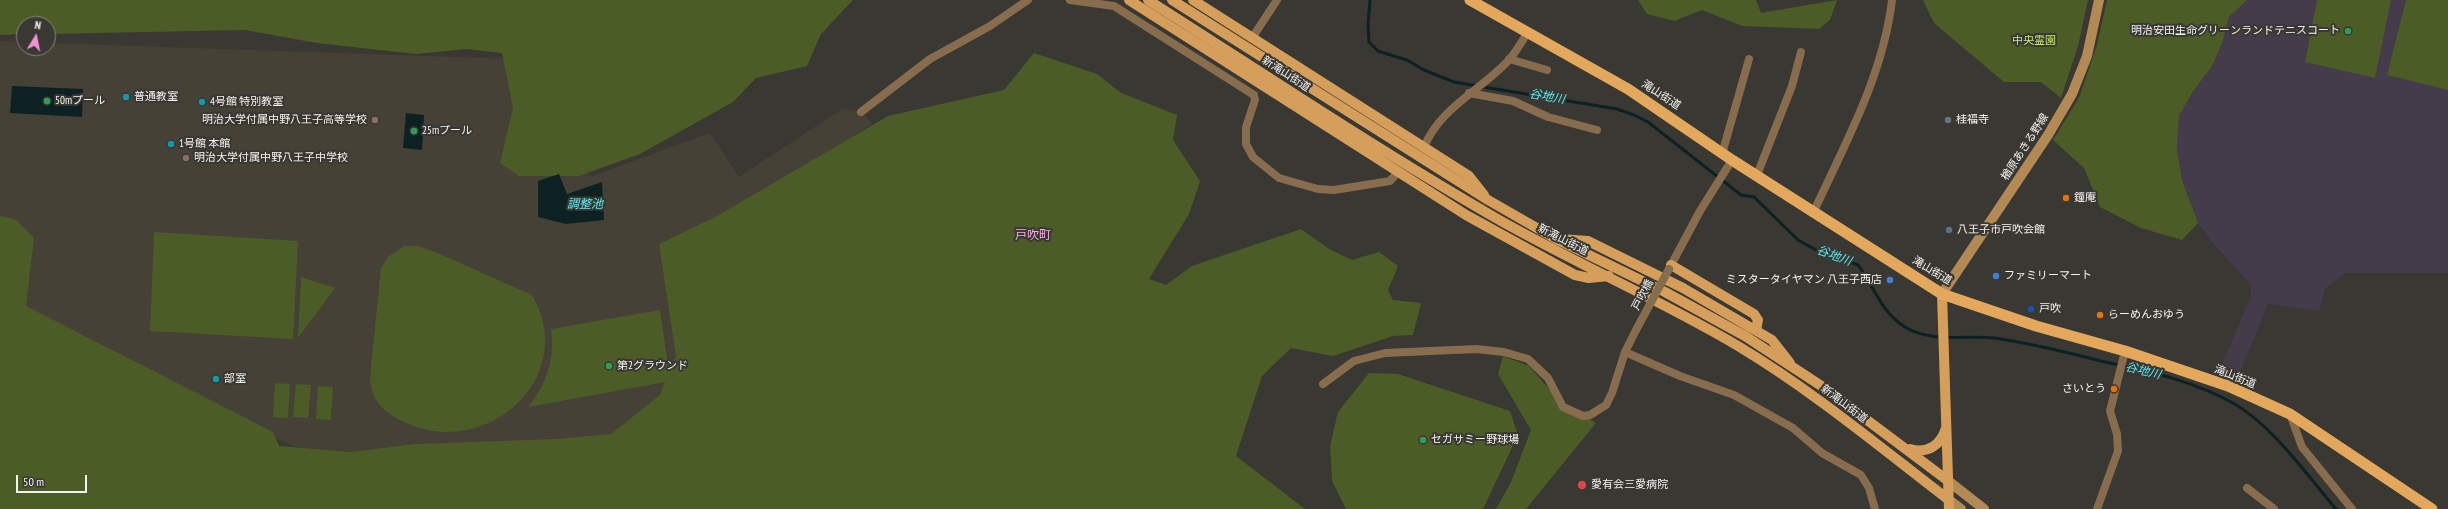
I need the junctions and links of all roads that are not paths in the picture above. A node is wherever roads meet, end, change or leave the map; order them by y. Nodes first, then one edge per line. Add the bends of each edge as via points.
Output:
1 (1028, 0) edge
2 (1070, 0) edge
3 (1129, 0) edge
4 (1148, 0) edge
5 (1172, 0) edge
6 (1193, 0) edge
7 (1277, 0) edge
8 (1470, 0) edge
9 (1892, 0) edge
10 (2099, 0) edge
11 (1528, 32) junction
12 (1252, 38) junction
13 (1801, 52) dead end
14 (1509, 59) junction
15 (1749, 59) dead end
16 (1547, 70) dead end
17 (1260, 83) junction
18 (1471, 92) junction
19 (1254, 95) junction
20 (861, 112) dead end
21 (1597, 130) dead end
22 (1424, 147) junction
23 (1722, 154) junction
24 (1729, 165) junction
25 (1398, 172) junction
26 (1757, 176) junction
27 (1488, 200) junction
28 (1813, 212) junction
29 (1556, 239) junction
30 (1670, 267) junction
31 (1609, 276) junction
32 (1942, 294) junction
33 (1756, 330) junction
34 (1625, 352) junction
35 (2124, 354) junction
36 (1792, 366) junction
37 (1323, 384) dead end
38 (2290, 414) junction
39 (1947, 424) junction
40 (1906, 448) junction
41 (1947, 480) junction
42 (2247, 488) dead end
43 (1949, 504) edge
44 (1875, 509) edge
45 (1961, 509) edge
46 (1984, 509) edge
47 (2097, 509) edge
48 (2274, 509) edge
49 (2352, 509) edge
50 (2432, 509) edge

1 - 20 street via 995,23 930,59
2 - 19 street via 1114,6
3 - 17 main road
4 - 31 main road, 新滝山街道 via 1453,193 1543,244
5 - 27 main road, 新滝山街道
6 - 12 main road
7 - 12 street
8 - 11 highway, 滝山街道
9 - 28 street via 1888,29 1877,68 1853,127
10 - 32 main road, 楢原あきる野線 via 2087,56 2072,94 2048,135
11 - 14 street
11 - 23 highway, 滝山街道 via 1628,89
12 - 22 main road
13 - 26 street via 1792,86
14 - 16 street
14 - 18 street
15 - 23 street
17 - 19 street
17 - 25 main road
18 - 21 street via 1513,101 1548,117
18 - 22 street via 1443,116 1432,130
19 - 25 street via 1246,127 1246,144 1254,157 1279,178 1318,189 1334,190 1390,181
22 - 27 main road via 1469,176
23 - 24 highway, 滝山街道
24 - 26 highway, 滝山街道
24 - 30 street, 戸吹橋
25 - 31 main road via 1466,215 1575,275 1589,278
26 - 28 highway, 滝山街道
27 - 29 main road, 新滝山街道
28 - 32 highway, 滝山街道
29 - 33 main road via 1588,241 1683,288
29 - 36 main road, 新滝山街道 via 1705,313
30 - 33 main road via 1754,314 1758,320
30 - 34 street, 戸吹橋, bridge
31 - 43 main road, 新滝山街道 via 1766,363 1824,404
32 - 35 highway, 滝山街道
32 - 39 main road
33 - 36 main road via 1776,344
34 - 37 street, 戸吹橋 via 1606,405 1590,415 1583,416 1564,407 1548,378 1528,359 1504,352 1476,349 1385,353 1354,361
34 - 44 street via 1680,376 1734,395 1793,428 1822,453 1862,475
35 - 38 highway, 滝山街道 via 2228,386
35 - 47 street via 2110,411 2117,434 2118,451
36 - 40 main road, 新滝山街道
38 - 49 street via 2302,447
38 - 50 highway, 滝山街道
39 - 40 main road via 1942,438 1930,450
39 - 41 main road
40 - 41 main road, 新滝山街道
41 - 43 main road
41 - 46 main road, 新滝山街道
42 - 48 street
43 - 45 main road, 新滝山街道

